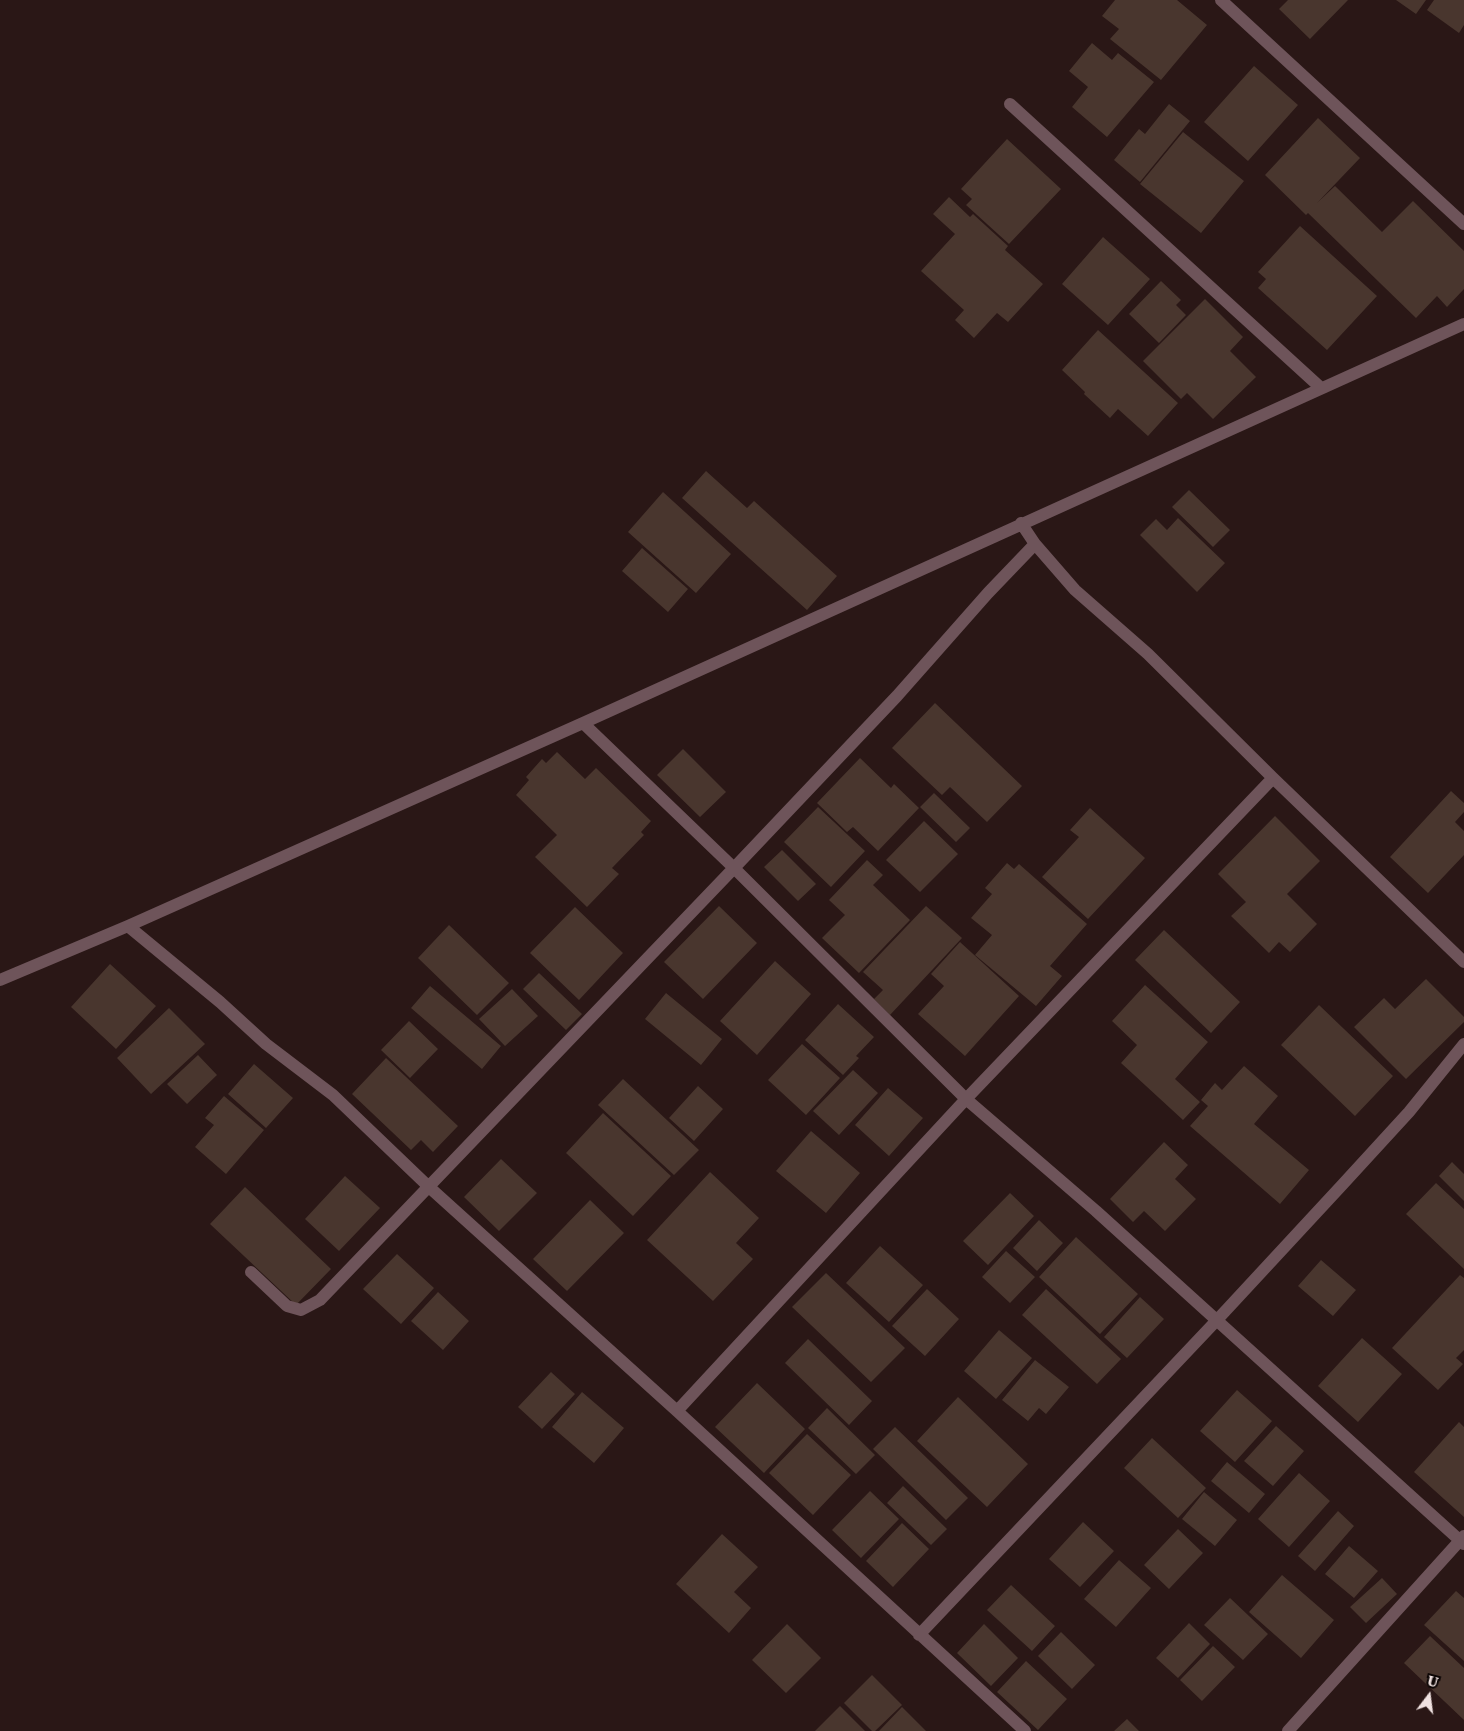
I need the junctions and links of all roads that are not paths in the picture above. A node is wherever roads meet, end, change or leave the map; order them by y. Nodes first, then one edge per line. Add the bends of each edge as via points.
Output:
1 (1221, 0) edge
2 (1010, 104) dead end
3 (1464, 224) edge
4 (1464, 324) edge
5 (1321, 388) junction
6 (1021, 523) junction
7 (1036, 544) junction
8 (583, 723) junction
9 (1272, 778) junction
10 (734, 868) junction
11 (128, 926) junction
12 (1464, 962) edge
13 (0, 980) edge
14 (1464, 1044) edge
15 (966, 1099) junction
16 (429, 1187) junction
17 (251, 1272) dead end
18 (1217, 1320) junction
19 (677, 1411) junction
20 (1463, 1540) edge
21 (919, 1635) junction
22 (1025, 1731) edge
23 (1288, 1731) edge

1 - 3 street
2 - 5 street
4 - 5 street
5 - 6 street
6 - 7 street
6 - 8 street
7 - 9 street via 1075,590 1148,654
7 - 10 street
8 - 10 street
8 - 11 street
9 - 12 street
9 - 15 street
10 - 15 street
10 - 16 street
11 - 13 street
11 - 16 street via 266,1044 332,1095
14 - 18 street via 1409,1112
15 - 18 street
15 - 19 street
16 - 17 street via 320,1300 301,1310 287,1306
16 - 19 street
18 - 20 street
18 - 21 street
19 - 21 street
20 - 23 street
21 - 22 street

